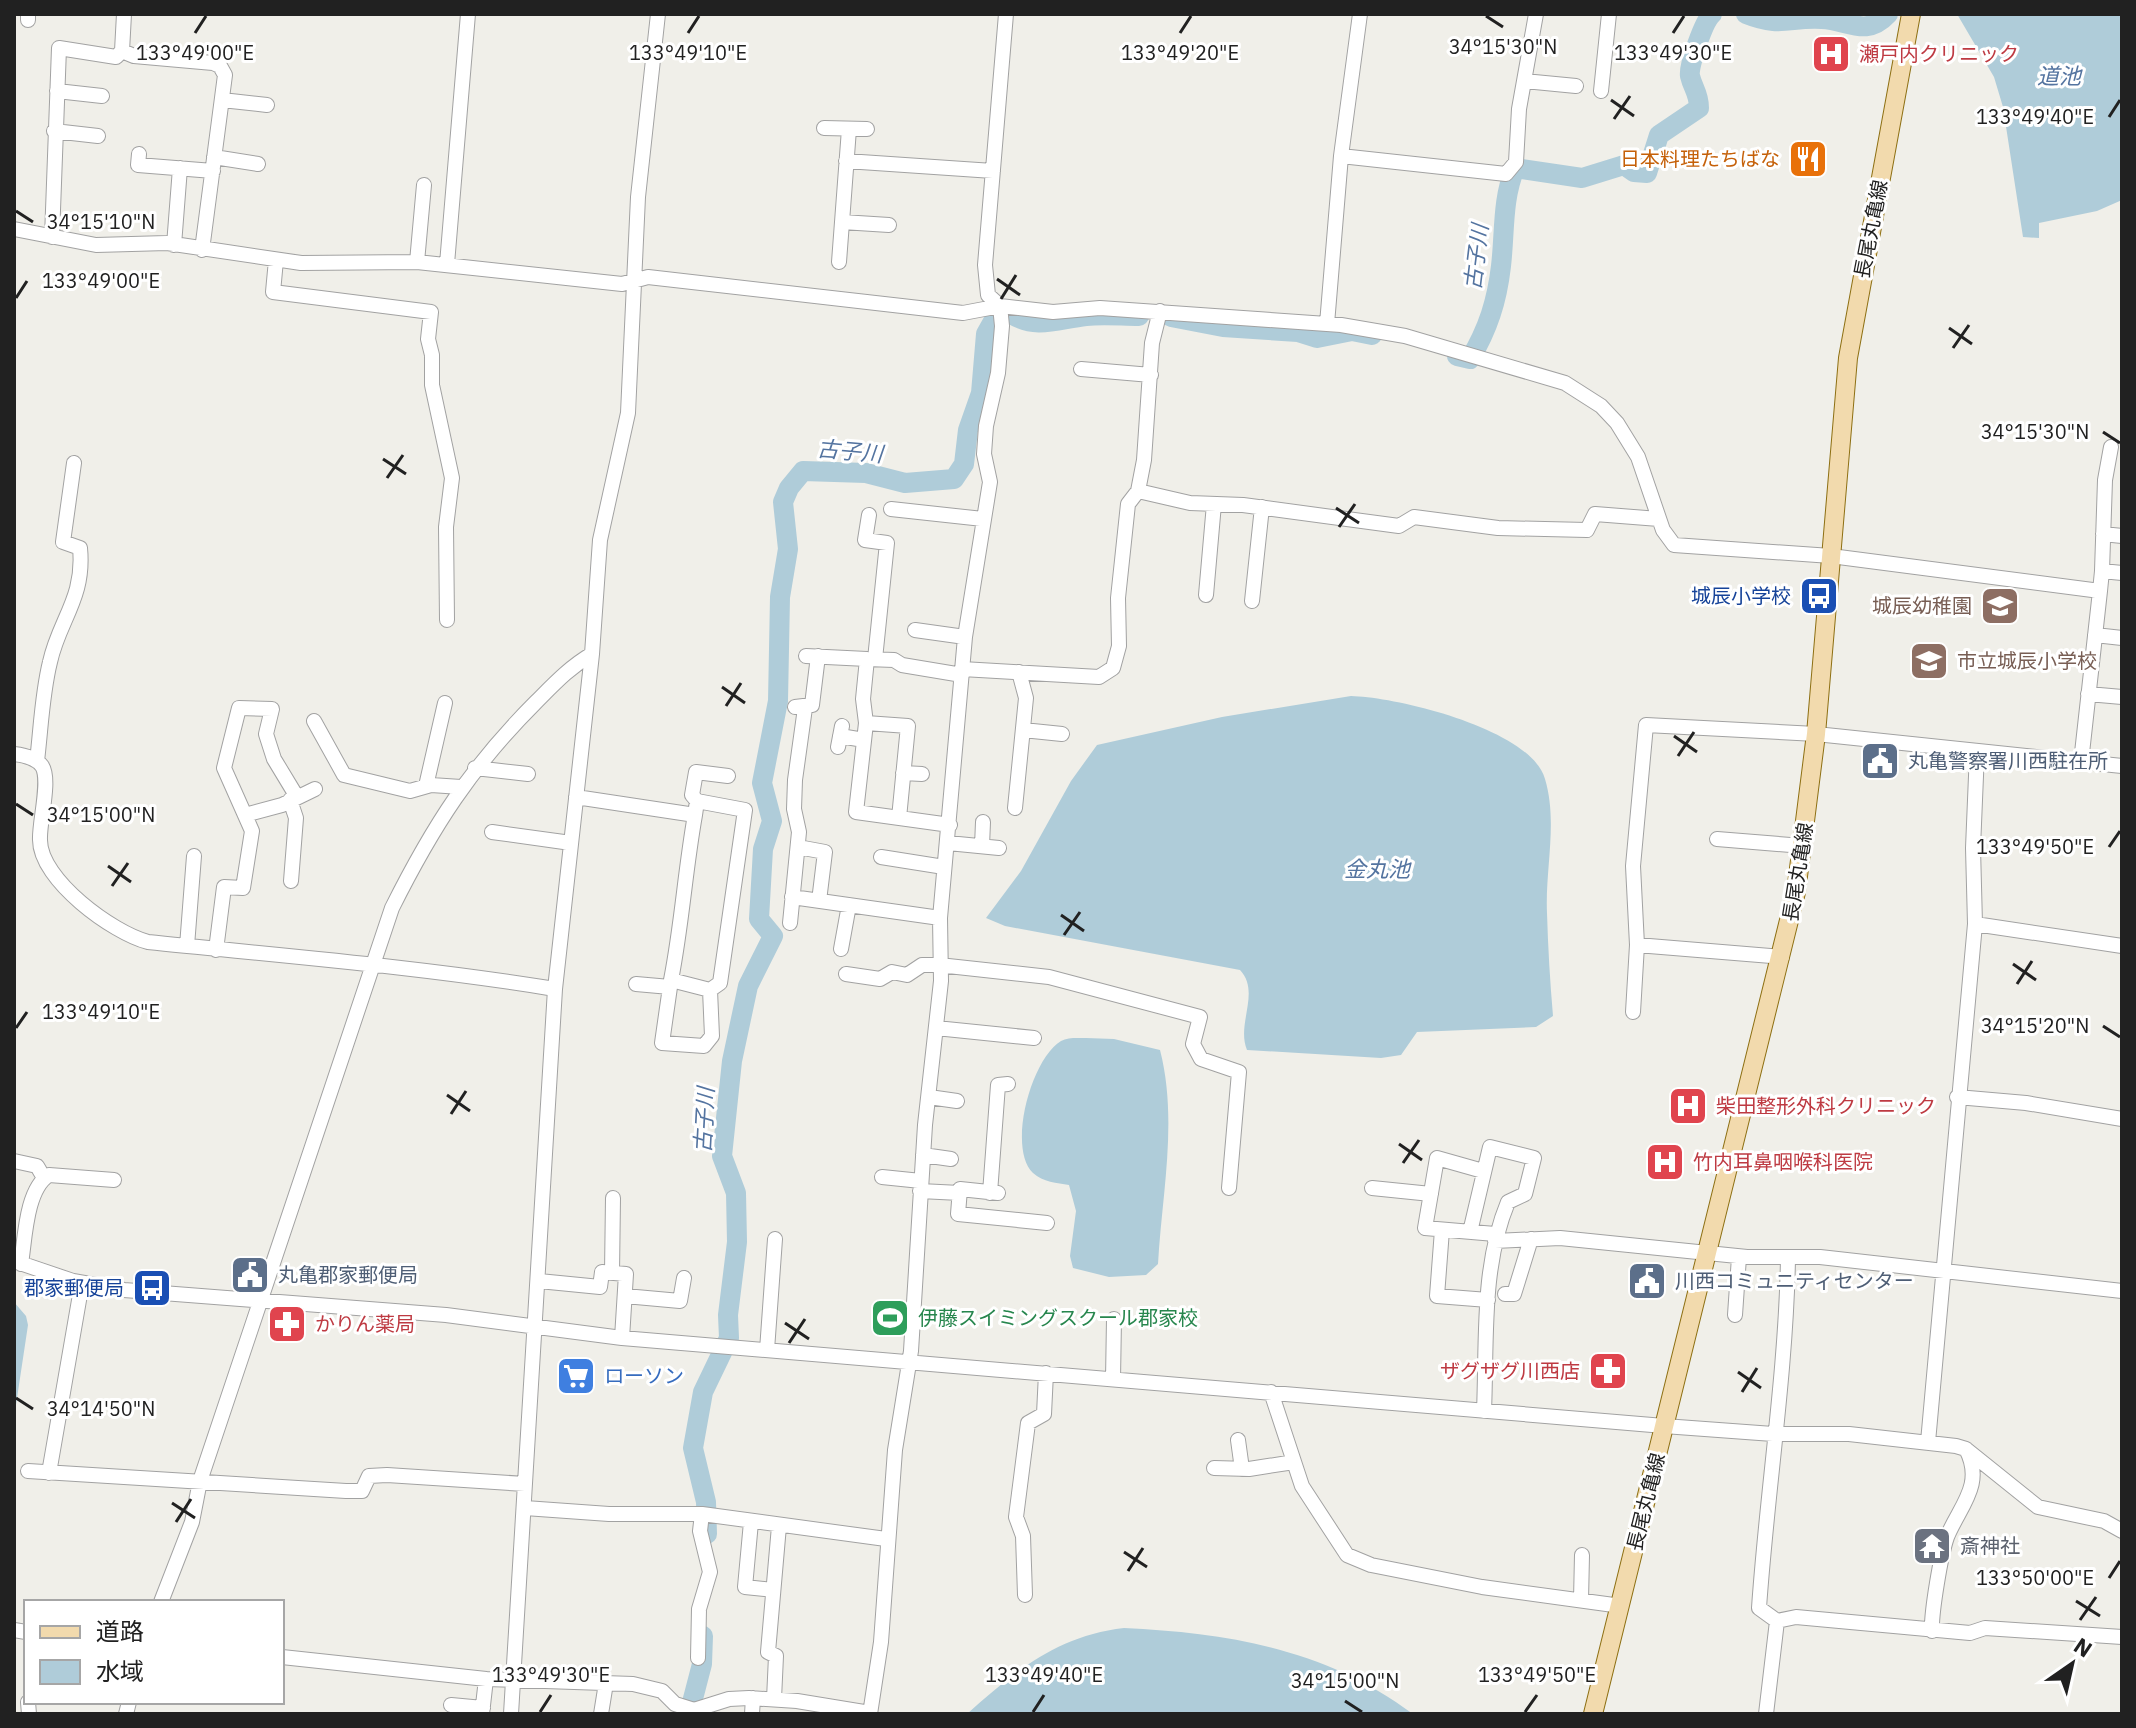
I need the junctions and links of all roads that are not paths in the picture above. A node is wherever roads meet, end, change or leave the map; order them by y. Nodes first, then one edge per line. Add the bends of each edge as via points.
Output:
1 (124, 14) edge
2 (468, 14) edge
3 (658, 14) edge
4 (1006, 14) edge
5 (1360, 14) edge
6 (1536, 14) edge
7 (1609, 14) edge
8 (1911, 14) edge
9 (122, 51) junction
10 (1524, 81) junction
11 (1576, 86) dead end
12 (57, 91) junction
13 (1601, 91) dead end
14 (102, 96) dead end
15 (222, 100) junction
16 (267, 105) dead end
17 (824, 128) dead end
18 (849, 129) junction
19 (867, 129) dead end
20 (54, 131) junction
21 (98, 136) dead end
22 (139, 154) dead end
23 (1341, 156) junction
24 (846, 161) junction
25 (214, 164) junction
26 (258, 164) dead end
27 (180, 168) junction
28 (993, 171) junction
29 (424, 185) dead end
30 (842, 222) junction
31 (889, 225) dead end
32 (14, 229) edge
33 (52, 237) junction
34 (174, 245) junction
35 (202, 250) junction
36 (276, 260) junction
37 (417, 262) junction
38 (839, 262) dead end
39 (447, 264) junction
40 (636, 280) junction
41 (1000, 308) junction
42 (1159, 316) junction
43 (1327, 324) junction
44 (1081, 369) dead end
45 (1151, 375) junction
46 (2111, 447) dead end
47 (74, 463) dead end
48 (2115, 469) edge
49 (1138, 491) junction
50 (1214, 504) junction
51 (1262, 507) junction
52 (891, 509) dead end
53 (869, 515) dead end
54 (983, 519) junction
55 (1659, 519) junction
56 (2103, 534) junction
57 (2122, 536) edge
58 (1831, 556) junction
59 (2102, 571) junction
60 (2122, 573) edge
61 (2100, 591) junction
62 (1206, 595) dead end
63 (1252, 601) dead end
64 (447, 620) dead end
65 (915, 630) dead end
66 (2095, 635) junction
67 (965, 637) junction
68 (2122, 638) edge
69 (592, 654) junction
70 (867, 659) junction
71 (962, 672) junction
72 (1019, 672) junction
73 (857, 689) dead end
74 (2088, 694) junction
75 (2122, 697) edge
76 (445, 703) dead end
77 (314, 721) dead end
78 (866, 723) junction
79 (1023, 730) junction
80 (1062, 734) dead end
81 (1816, 734) junction
82 (840, 736) dead end
83 (864, 740) junction
84 (1977, 752) junction
85 (14, 754) edge
86 (37, 761) junction
87 (2081, 762) junction
88 (2122, 766) edge
89 (475, 768) junction
90 (903, 773) junction
91 (528, 774) dead end
92 (922, 774) dead end
93 (728, 776) dead end
94 (426, 786) junction
95 (461, 787) junction
96 (315, 789) dead end
97 (576, 797) junction
98 (294, 798) junction
99 (696, 808) junction
100 (1015, 808) dead end
101 (245, 815) junction
102 (899, 818) junction
103 (983, 822) dead end
104 (950, 825) junction
105 (492, 832) dead end
106 (1717, 839) dead end
107 (571, 843) junction
108 (948, 843) junction
109 (982, 846) junction
110 (1803, 846) junction
111 (798, 847) junction
112 (999, 848) dead end
113 (194, 856) dead end
114 (881, 859) dead end
115 (944, 867) junction
116 (291, 881) dead end
117 (792, 897) junction
118 (819, 901) junction
119 (849, 905) junction
120 (940, 918) junction
121 (790, 923) dead end
122 (1975, 924) junction
123 (1637, 945) junction
124 (187, 946) junction
125 (2122, 946) edge
126 (841, 949) dead end
127 (216, 950) junction
128 (1782, 957) junction
129 (939, 965) junction
130 (371, 967) junction
131 (846, 974) dead end
132 (636, 984) dead end
133 (670, 984) junction
134 (555, 989) junction
135 (710, 990) junction
136 (1633, 1012) dead end
137 (936, 1028) junction
138 (1034, 1038) dead end
139 (1008, 1084) dead end
140 (929, 1097) junction
141 (1957, 1097) junction
142 (957, 1101) dead end
143 (2122, 1119) edge
144 (923, 1155) junction
145 (951, 1159) dead end
146 (14, 1161) edge
147 (1483, 1171) junction
148 (882, 1177) dead end
149 (44, 1178) junction
150 (114, 1180) dead end
151 (920, 1186) junction
152 (1229, 1188) dead end
153 (1372, 1188) dead end
154 (960, 1193) junction
155 (1431, 1194) junction
156 (613, 1198) dead end
157 (1047, 1223) dead end
158 (1442, 1230) junction
159 (1470, 1232) junction
160 (1495, 1238) junction
161 (775, 1239) dead end
162 (1531, 1239) junction
163 (1705, 1254) junction
164 (1739, 1257) junction
165 (1788, 1258) junction
166 (17, 1263) edge
167 (1943, 1272) junction
168 (612, 1273) junction
169 (684, 1278) dead end
170 (539, 1281) junction
171 (82, 1283) junction
172 (2122, 1291) edge
173 (1505, 1294) dead end
174 (625, 1296) junction
175 (260, 1300) junction
176 (1488, 1300) junction
177 (1735, 1315) dead end
178 (1114, 1319) dead end
179 (536, 1327) junction
180 (622, 1338) junction
181 (767, 1350) junction
182 (908, 1361) junction
183 (1046, 1373) junction
184 (1113, 1379) junction
185 (1271, 1392) junction
186 (1484, 1411) junction
187 (1664, 1426) junction
188 (1773, 1434) junction
189 (1238, 1440) dead end
190 (1928, 1442) junction
191 (1966, 1449) junction
192 (1294, 1462) junction
193 (1214, 1468) dead end
194 (1242, 1469) junction
195 (28, 1471) dead end
196 (49, 1473) junction
197 (200, 1481) junction
198 (525, 1484) junction
199 (525, 1508) junction
200 (707, 1514) junction
201 (751, 1522) junction
202 (779, 1526) junction
203 (2122, 1531) edge
204 (886, 1539) junction
205 (1582, 1555) dead end
206 (773, 1590) junction
207 (1025, 1595) dead end
208 (162, 1600) edge
209 (1581, 1600) junction
210 (1621, 1606) junction
211 (1777, 1621) junction
212 (1932, 1631) junction
213 (2122, 1637) edge
214 (284, 1657) edge
215 (698, 1658) dead end
216 (486, 1679) junction
217 (513, 1680) junction
218 (606, 1683) junction
219 (753, 1698) junction
220 (777, 1704) edge
221 (451, 1705) dead end
222 (482, 1711) edge
223 (511, 1714) edge
224 (601, 1714) edge
225 (752, 1714) edge
226 (870, 1714) edge
227 (1593, 1714) edge
228 (1766, 1714) edge

1 - 9 street
2 - 39 street
3 - 40 street via 638,197
4 - 28 street
5 - 23 street
6 - 10 street
7 - 13 street
8 - 58 main road, 長尾丸亀線 via 1848,358
9 - 12 street via 116,57 59,48
9 - 15 street via 220,66 225,75
10 - 11 street
10 - 23 street via 1516,162 1506,174
12 - 14 street
12 - 20 street
15 - 16 street
15 - 25 street
17 - 18 street
18 - 19 street
18 - 24 street
20 - 21 street
20 - 33 street via 58,172
22 - 27 street via 138,165
23 - 43 street
24 - 28 street
24 - 30 street
25 - 26 street
25 - 27 street
25 - 35 street
27 - 34 street
28 - 41 street via 985,265 988,295
29 - 37 street
30 - 31 street
30 - 38 street
32 - 33 street
33 - 34 street via 96,245
34 - 35 street
35 - 36 street
36 - 37 street
36 - 64 street via 273,292 431,312 432,385 452,478 446,527
37 - 39 street
39 - 40 street via 597,283
40 - 41 street via 648,277 963,313
40 - 69 street via 628,413 600,540
41 - 42 street via 1100,308
41 - 54 street via 998,373 986,426 990,482
42 - 43 street
42 - 45 street
43 - 55 street via 1405,336 1584,393 1617,423 1638,457
44 - 45 street
45 - 49 street
46 - 48 street
47 - 86 street via 63,542 80,548 79,584 49,664
48 - 56 street
49 - 50 street
49 - 72 street via 1128,504 1113,668 1099,677
50 - 51 street
50 - 62 street
51 - 55 street via 1399,526 1414,517 1498,528 1587,530 1595,514
51 - 63 street
52 - 54 street
53 - 70 street via 865,540 887,543
54 - 67 street
55 - 58 street via 1669,540 1684,549
56 - 57 street
56 - 59 street
58 - 61 street
58 - 81 main road, 長尾丸亀線
59 - 60 street
59 - 61 street
61 - 66 street
65 - 67 street
66 - 68 street
66 - 74 street
67 - 71 street
69 - 89 street via 570,667
69 - 97 street
70 - 71 street
70 - 73 street
70 - 78 street
70 - 111 street via 812,656 812,705 800,707
71 - 72 street
71 - 104 street
72 - 79 street via 1026,698
74 - 75 street
74 - 87 street
76 - 94 street
77 - 94 street via 344,775 410,791
78 - 83 street
78 - 90 street via 908,726
79 - 80 street
79 - 100 street
81 - 84 street
81 - 110 main road, 長尾丸亀線
81 - 123 street via 1646,725 1633,866
82 - 83 street
83 - 102 street via 856,812
84 - 87 street
84 - 122 street
85 - 86 street
86 - 124 street via 44,773 40,840 47,867 112,926 148,942
87 - 88 street
89 - 91 street
89 - 95 street
90 - 92 street
90 - 102 street
93 - 99 street via 696,772
94 - 95 street
95 - 130 street via 405,883
96 - 98 street
97 - 99 street
97 - 107 street
98 - 101 street
98 - 101 street via 266,734 272,709 239,708 224,768
98 - 116 street
99 - 133 street
99 - 135 street via 745,810 720,983
101 - 127 street via 252,831 243,888 224,887
102 - 104 street
103 - 109 street
104 - 108 street
105 - 107 street
106 - 110 street
107 - 134 street
108 - 109 street
108 - 115 street
109 - 112 street
110 - 128 main road, 長尾丸亀線
111 - 117 street
111 - 118 street via 825,852
113 - 124 street
114 - 115 street
115 - 120 street
117 - 118 street
117 - 121 street
118 - 119 street
119 - 120 street
119 - 126 street
120 - 129 street
122 - 125 street
122 - 141 street
123 - 128 street
123 - 136 street
124 - 127 street
127 - 130 street
128 - 163 main road, 長尾丸亀線
129 - 131 street via 922,965 907,975 892,972 880,979
129 - 137 street
129 - 152 street via 1049,977 1202,1010 1193,1044 1201,1059 1239,1072
130 - 134 street via 438,970
130 - 175 street
132 - 133 street
133 - 135 street
133 - 135 street via 662,1043 704,1046 712,1036
134 - 170 street
137 - 138 street
137 - 140 street
139 - 154 street via 998,1085 994,1193
140 - 142 street
140 - 144 street
141 - 143 street
141 - 167 street
144 - 145 street
144 - 151 street
146 - 149 street via 37,1166
147 - 155 street via 1437,1158
147 - 159 street
147 - 160 street via 1490,1147 1534,1158 1525,1194 1508,1202
148 - 151 street
149 - 150 street
149 - 166 street
151 - 154 street
151 - 182 street
153 - 155 street
154 - 157 street via 958,1214
155 - 158 street via 1425,1228
156 - 168 street
158 - 159 street
158 - 176 street via 1437,1296
159 - 160 street
160 - 162 street
160 - 176 street
161 - 181 street
162 - 163 street
162 - 173 street via 1514,1294
163 - 164 street
163 - 187 main road, 長尾丸亀線
164 - 165 street
164 - 177 street
165 - 167 street
165 - 188 street via 1784,1353
166 - 171 street
167 - 172 street
167 - 190 street
168 - 170 street via 602,1272 600,1287
168 - 174 street via 626,1274
169 - 174 street via 680,1301
170 - 179 street
171 - 175 street
171 - 196 street
174 - 180 street
175 - 179 street
175 - 197 street
176 - 186 street
178 - 184 street
179 - 180 street
179 - 198 street
180 - 181 street
181 - 182 street
182 - 183 street
182 - 204 street
183 - 184 street
183 - 207 street via 1044,1414 1028,1423 1016,1517 1023,1536
184 - 185 street
185 - 186 street
185 - 192 street
186 - 187 street
187 - 188 street
187 - 210 main road, 長尾丸亀線
188 - 190 street
188 - 211 street via 1759,1608
189 - 194 street
190 - 191 street
191 - 203 street via 2038,1507 2104,1521
191 - 212 street via 1971,1469 1968,1501 1946,1541
192 - 194 street
192 - 209 street via 1302,1486 1342,1549 1356,1560 1482,1587
193 - 194 street
195 - 196 street
196 - 197 street
197 - 198 street via 346,1491 362,1491 369,1476 387,1475
197 - 208 street via 192,1522
198 - 199 street
199 - 200 street
199 - 217 street
200 - 201 street
200 - 215 street via 700,1531 710,1572 699,1609
201 - 202 street
201 - 206 street via 745,1587
202 - 204 street
202 - 206 street
204 - 226 street via 881,1642
205 - 209 street
206 - 220 street via 768,1652 776,1656
209 - 210 street
210 - 227 main road, 長尾丸亀線
211 - 212 street via 1796,1617
211 - 228 street
212 - 213 street via 1970,1633 1985,1628
214 - 216 street
216 - 217 street
216 - 222 street
217 - 218 street
217 - 223 street
218 - 219 street via 662,1691 690,1710
218 - 224 street
219 - 220 street
219 - 225 street
220 - 226 street
221 - 222 street

